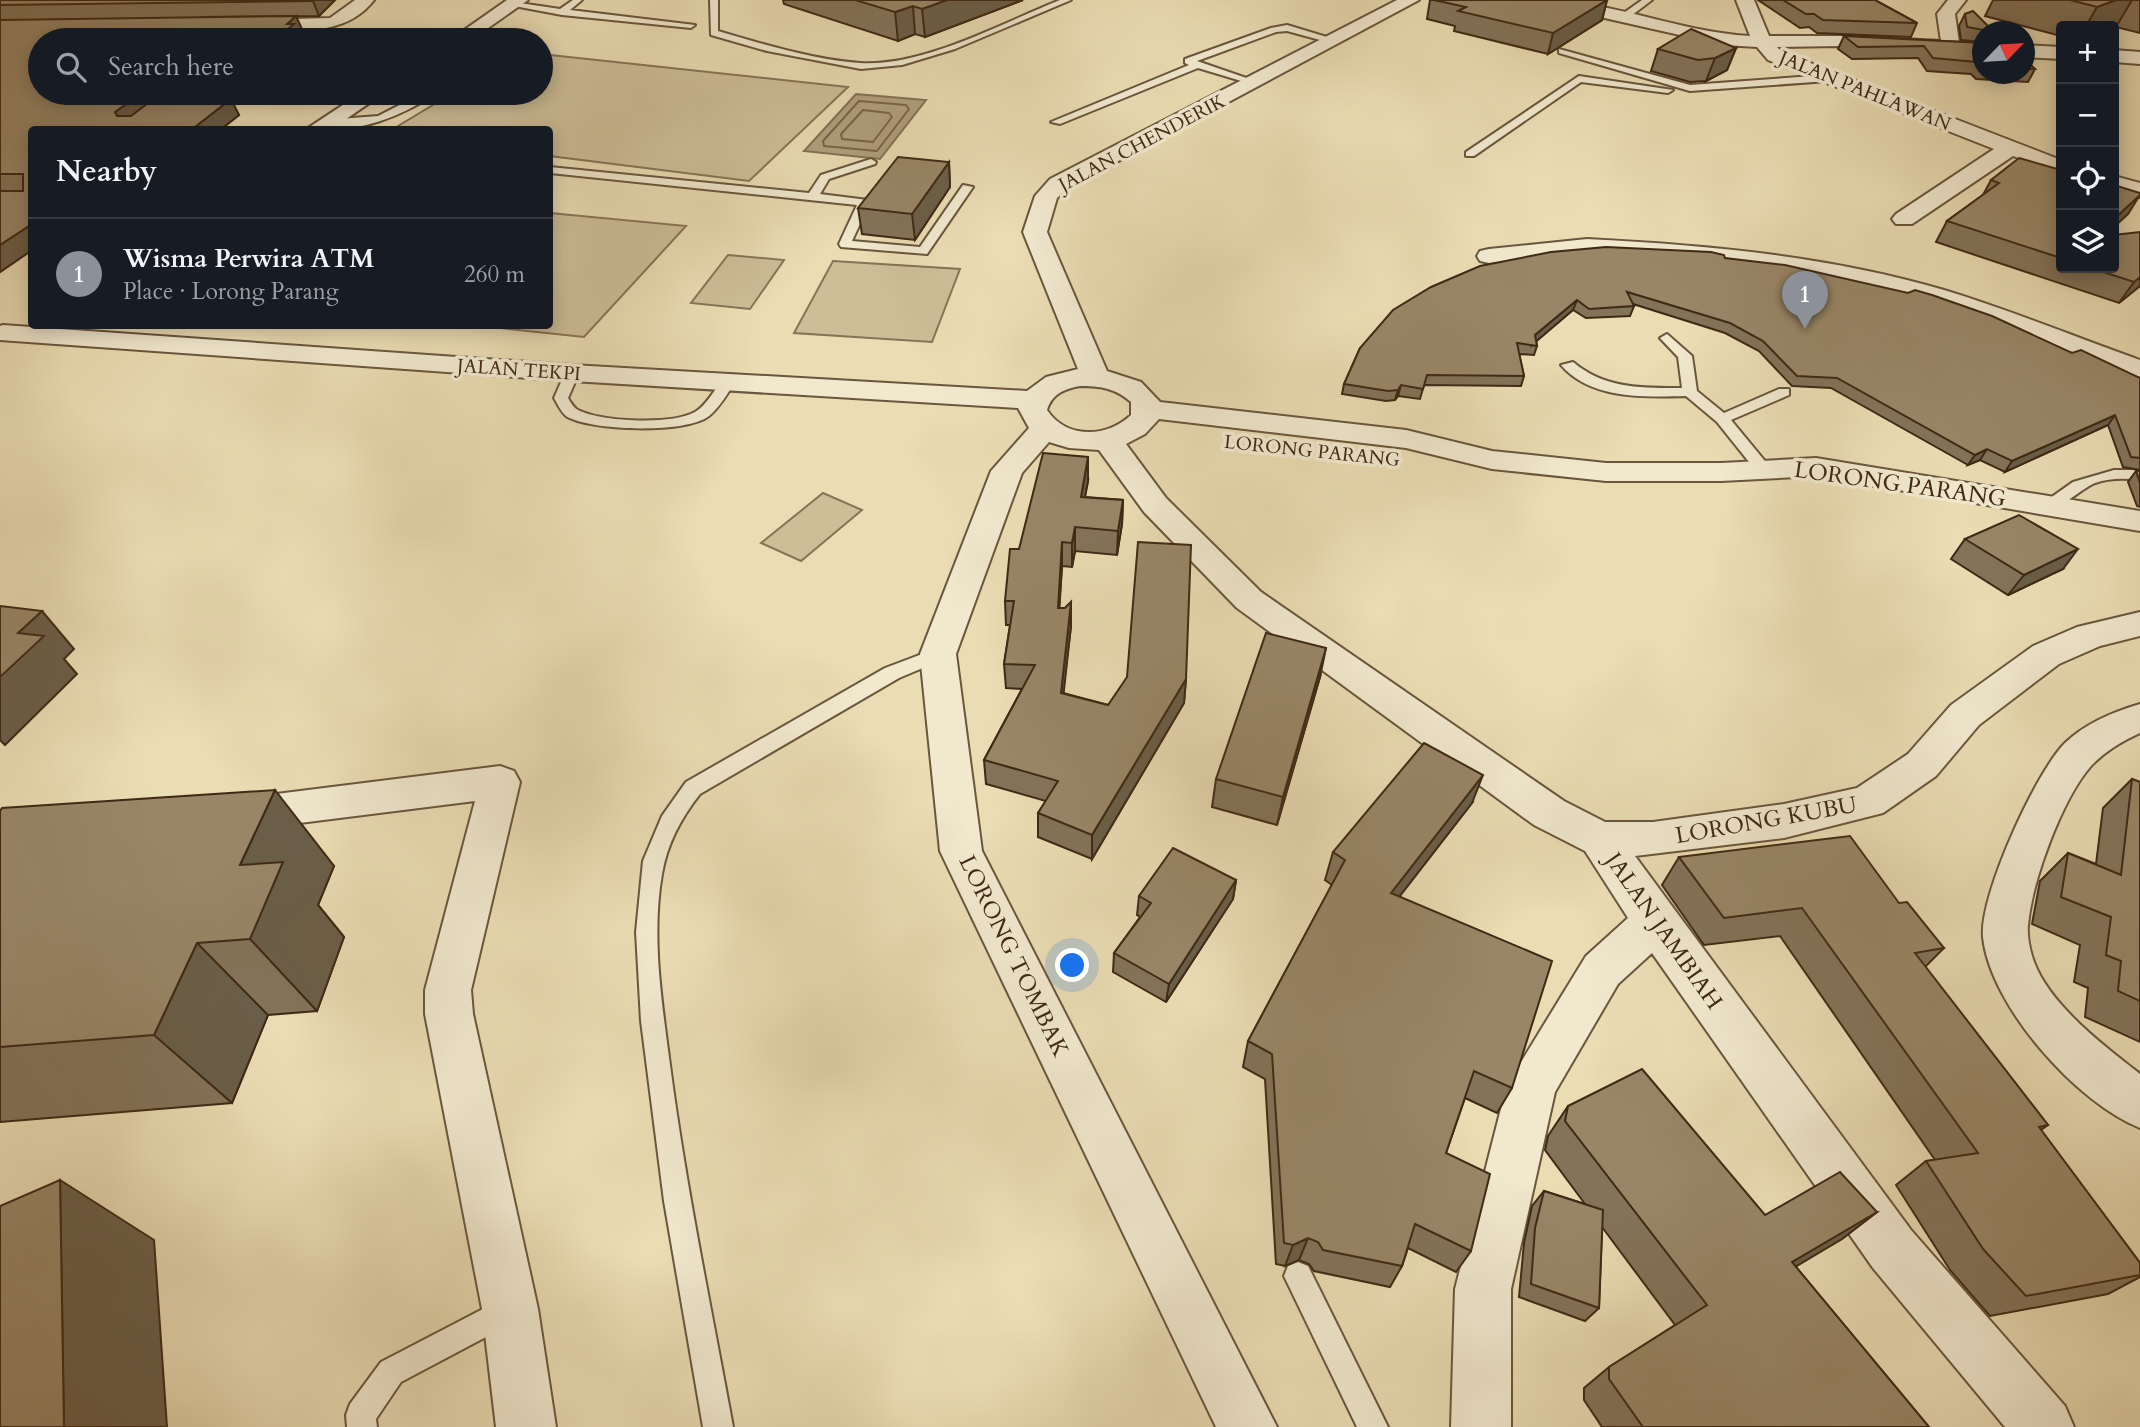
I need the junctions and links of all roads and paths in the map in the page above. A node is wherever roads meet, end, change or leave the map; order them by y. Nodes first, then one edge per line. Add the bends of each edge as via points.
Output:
1 (365, 0) edge
2 (714, 0) edge
3 (1067, 0) edge
4 (1410, 0) edge
5 (1552, 0) edge
6 (1648, 0) edge
7 (1745, 0) edge
8 (1957, 0) edge
9 (577, 1) edge
10 (516, 2) edge
11 (590, 3) dead end
12 (562, 12) junction
13 (700, 12) dead end
14 (714, 14) junction
15 (1624, 17) junction
16 (232, 25) edge
17 (691, 25) dead end
18 (477, 28) edge
19 (1335, 41) junction
20 (1762, 41) junction
21 (1951, 47) junction
22 (1972, 48) edge
23 (1562, 51) edge
24 (2035, 52) edge
25 (2056, 53) edge
26 (2119, 56) edge
27 (2140, 58) edge
28 (1194, 65) junction
29 (1828, 78) junction
30 (1255, 83) junction
31 (1690, 88) junction
32 (164, 105) edge
33 (354, 105) edge
34 (410, 105) edge
35 (160, 108) junction
36 (187, 108) edge
37 (1055, 122) dead end
38 (136, 126) edge
39 (320, 126) edge
40 (2009, 149) junction
41 (1470, 154) dead end
42 (871, 162) dead end
43 (2056, 165) edge
44 (553, 170) edge
45 (2119, 184) edge
46 (967, 187) dead end
47 (2140, 190) edge
48 (813, 196) junction
49 (1904, 219) dead end
50 (1489, 256) dead end
51 (28, 318) edge
52 (2, 334) edge
53 (1667, 338) dead end
54 (1568, 365) dead end
55 (2140, 369) edge
56 (572, 373) junction
57 (1096, 377) junction
58 (728, 382) junction
59 (1690, 392) junction
60 (1784, 392) dead end
61 (1040, 414) junction
62 (1722, 419) junction
63 (1129, 427) junction
64 (1763, 469) junction
65 (2140, 475) edge
66 (2047, 506) junction
67 (2140, 522) edge
68 (2140, 624) edge
69 (938, 654) junction
70 (2140, 718) edge
71 (199, 820) edge
72 (1600, 839) junction
73 (1655, 922) junction
74 (2140, 1104) edge
75 (1298, 1276) dead end
76 (510, 1309) junction
77 (362, 1427) edge
78 (526, 1427) edge
79 (718, 1427) edge
80 (1247, 1427) edge
81 (1373, 1427) edge
82 (1481, 1427) edge
83 (2044, 1427) edge

1 - 16 street via 332,23
2 - 14 lane
3 - 14 lane via 952,47 902,62 861,66 714,33
4 - 19 street, JALAN CHENDERIK
5 - 15 street, JALAN PAHLAWAN
6 - 15 lane
7 - 20 street
8 - 21 street via 1946,14
9 - 11 lane
9 - 12 lane
10 - 12 lane
10 - 18 street
12 - 17 lane
13 - 14 lane
15 - 20 street, JALAN PAHLAWAN via 1724,40
19 - 28 lane via 1287,28 1274,30 1188,61
19 - 30 street, JALAN CHENDERIK
20 - 21 street
20 - 29 street, JALAN PAHLAWAN via 1775,56
21 - 22 street
23 - 31 lane
24 - 25 street
26 - 27 street
28 - 30 lane
28 - 37 lane
29 - 31 lane
29 - 40 street, JALAN PAHLAWAN
30 - 57 street, JALAN CHENDERIK via 1058,184 1046,196 1035,232
31 - 41 lane via 1669,90 1579,79
32 - 35 lane
33 - 39 street
34 - 39 lane via 390,118 369,123
35 - 36 lane
35 - 38 lane
40 - 43 street, JALAN PAHLAWAN
40 - 49 street
42 - 48 lane via 825,177
44 - 48 lane
45 - 47 street
46 - 48 lane via 923,251 845,244 864,202
50 - 55 street via 1587,246 1707,252 1873,280 1936,296
51 - 52 street
52 - 56 street, JALAN TEKPI
53 - 59 lane via 1685,356
54 - 59 lane via 1581,378 1602,387
56 - 58 street, JALAN TEKPI
56 - 58 lane via 561,398 570,412 640,424 678,424 703,414
57 - 61 street, LORONG TOMBAK via 1051,385
57 - 63 street, JALAN JAMBIAH via 1126,384 1145,400
58 - 61 street, JALAN TEKPI
59 - 62 lane
60 - 62 lane
61 - 63 street, LORONG PARANG via 1073,439
61 - 69 street, LORONG TOMBAK via 1007,471
62 - 64 lane
63 - 64 street, LORONG PARANG via 1402,462 1492,460 1606,472
63 - 72 street, JALAN JAMBIAH via 1156,505 1249,600 1549,813
64 - 66 street, LORONG PARANG via 1816,467
65 - 66 lane via 2100,476 2072,486
66 - 67 street, LORONG PARANG
68 - 72 street, LORONG KUBU via 2090,636 2046,655 1965,715 1922,765 1868,802 1784,821 1653,839
69 - 79 lane via 892,673 693,788 675,808 660,839 649,888 649,993 665,1125
69 - 80 street, LORONG TOMBAK via 961,851
70 - 74 street via 2111,728 2076,757 2050,797 2005,927 2012,967 2040,1015
71 - 76 street via 500,782 448,990
72 - 73 street, JALAN JAMBIAH
73 - 82 street via 1602,970 1532,1085 1483,1289
73 - 83 street, JALAN JAMBIAH via 1892,1249
75 - 81 lane
76 - 77 lane via 391,1371 361,1415
76 - 78 street

